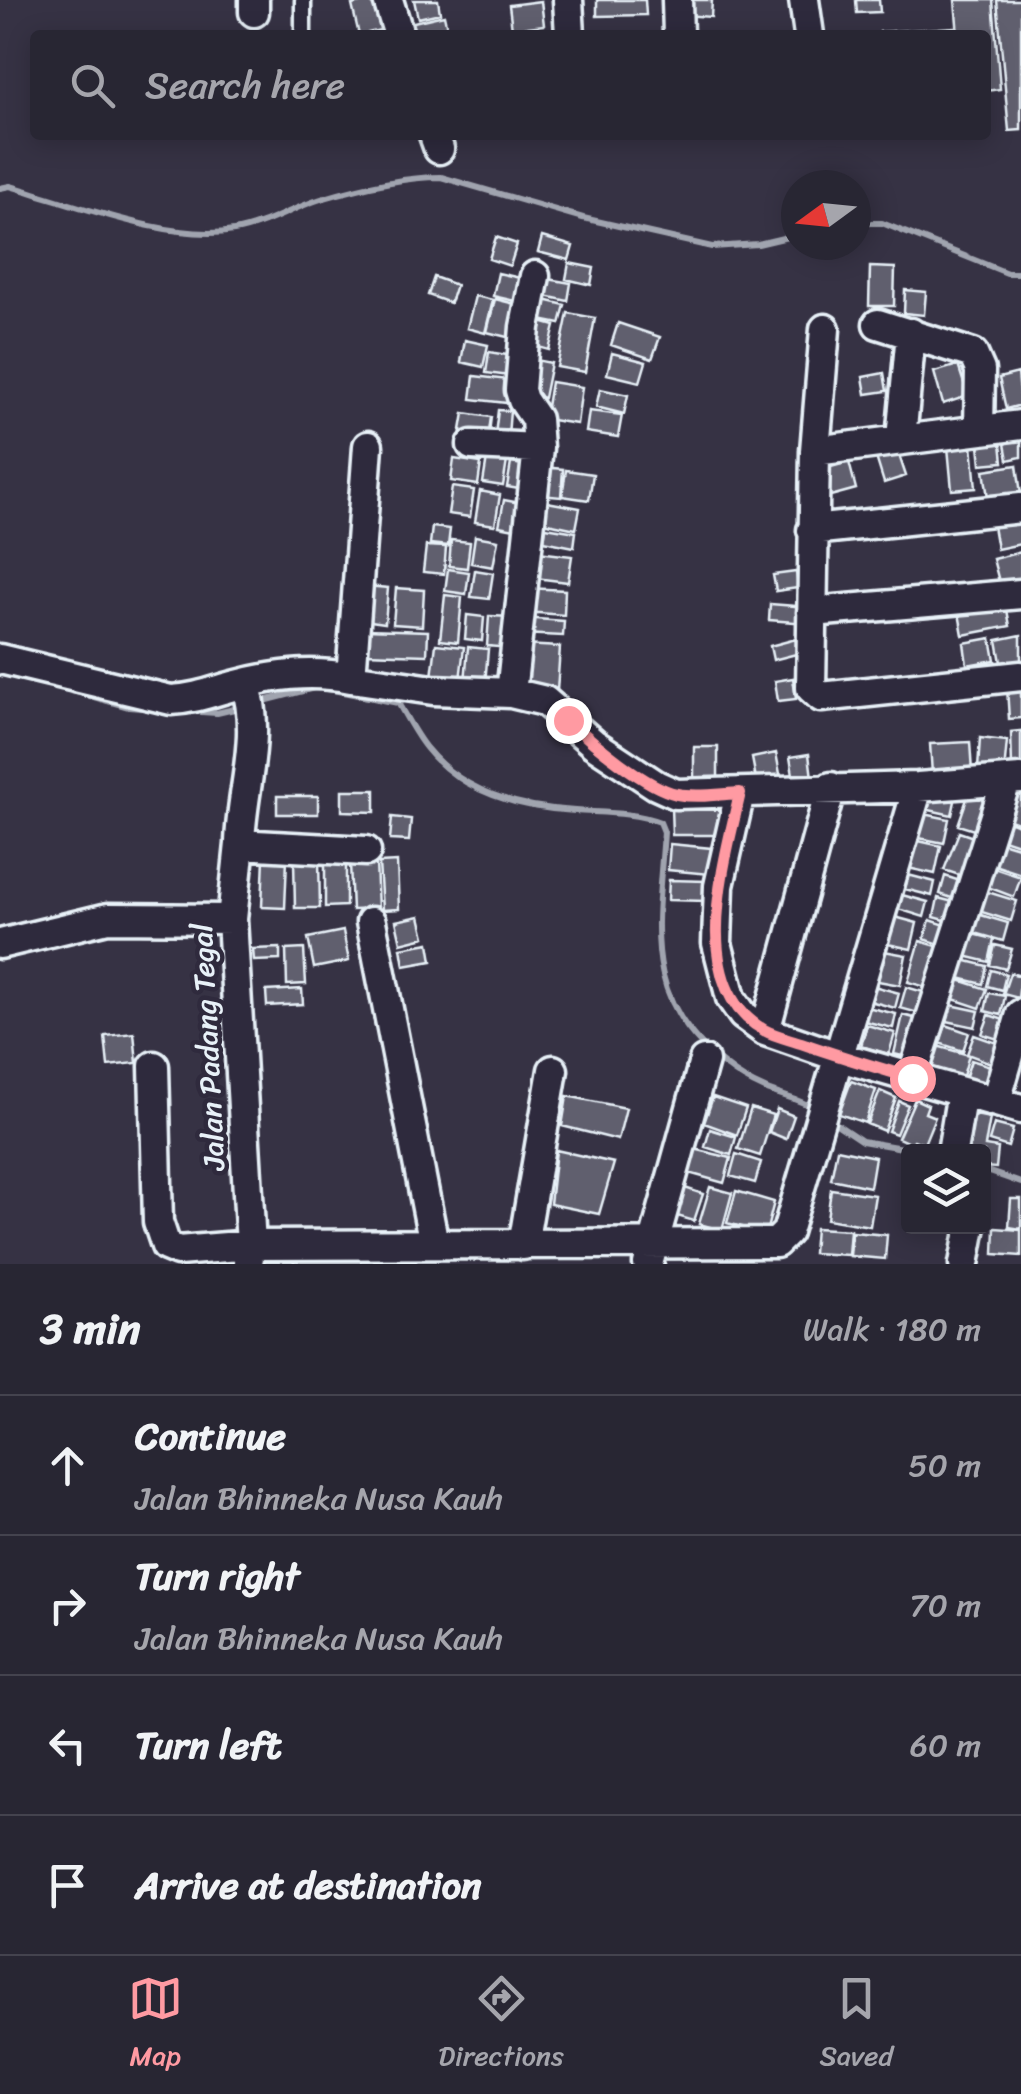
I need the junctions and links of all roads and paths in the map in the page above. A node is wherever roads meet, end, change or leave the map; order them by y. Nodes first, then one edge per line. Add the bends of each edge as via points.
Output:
1 (302, 0) edge
2 (388, 0) edge
3 (568, 0) edge
4 (678, 0) edge
5 (804, 0) edge
6 (303, 30) edge
7 (397, 30) edge
8 (570, 30) edge
9 (678, 30) edge
10 (808, 30) edge
11 (536, 276) dead end
12 (878, 324) dead end
13 (825, 329) dead end
14 (911, 333) junction
15 (1021, 425) edge
16 (979, 430) junction
17 (901, 439) junction
18 (472, 445) dead end
19 (368, 446) dead end
20 (538, 448) junction
21 (814, 451) junction
22 (1021, 508) edge
23 (812, 530) junction
24 (1021, 594) edge
25 (812, 612) junction
26 (0, 659) edge
27 (1021, 676) edge
28 (351, 678) junction
29 (246, 685) junction
30 (511, 692) junction
31 (1014, 780) edge
32 (831, 787) junction
33 (918, 787) junction
34 (740, 793) junction
35 (249, 845) junction
36 (366, 851) dead end
37 (232, 920) junction
38 (371, 922) dead end
39 (0, 944) edge
40 (1021, 1014) edge
41 (766, 1031) junction
42 (840, 1057) junction
43 (704, 1061) dead end
44 (154, 1066) dead end
45 (553, 1070) dead end
46 (912, 1078) junction
47 (962, 1092) junction
48 (1008, 1105) edge
49 (953, 1144) edge
50 (970, 1234) edge
51 (434, 1244) junction
52 (523, 1245) junction
53 (249, 1254) edge
54 (478, 1254) edge
55 (651, 1254) edge
56 (964, 1264) edge

1 - 6 lane
2 - 7 street
3 - 8 street
4 - 9 street
5 - 10 street
11 - 20 street via 520,394 536,420
12 - 14 street
13 - 21 street
14 - 16 street via 966,350 978,361
14 - 17 street
15 - 16 street
16 - 17 street
17 - 21 street
18 - 20 street
19 - 28 street
20 - 30 street
21 - 23 street
22 - 23 street
23 - 25 street
24 - 25 street
25 - 27 street via 811,688 821,697
26 - 29 street via 171,700
28 - 29 street via 304,673
28 - 30 street
29 - 35 street, Jalan Padang Tegal via 254,724 241,812
30 - 34 street via 550,704 594,744 666,790
31 - 33 street
31 - 46 street
32 - 33 street
32 - 34 street
32 - 41 street
33 - 42 street
34 - 41 street via 719,886 717,943 731,998
35 - 36 street
35 - 37 street, Jalan Padang Tegal
37 - 39 street via 108,918
37 - 53 street, Jalan Padang Tegal
38 - 51 street
40 - 48 street
41 - 42 street
42 - 46 street
42 - 55 street via 782,1240
43 - 55 street
44 - 53 street via 158,1222 166,1246
45 - 52 street
46 - 47 street
47 - 48 street
47 - 49 street
50 - 56 street
51 - 53 street
51 - 54 street
52 - 54 street
52 - 55 street

